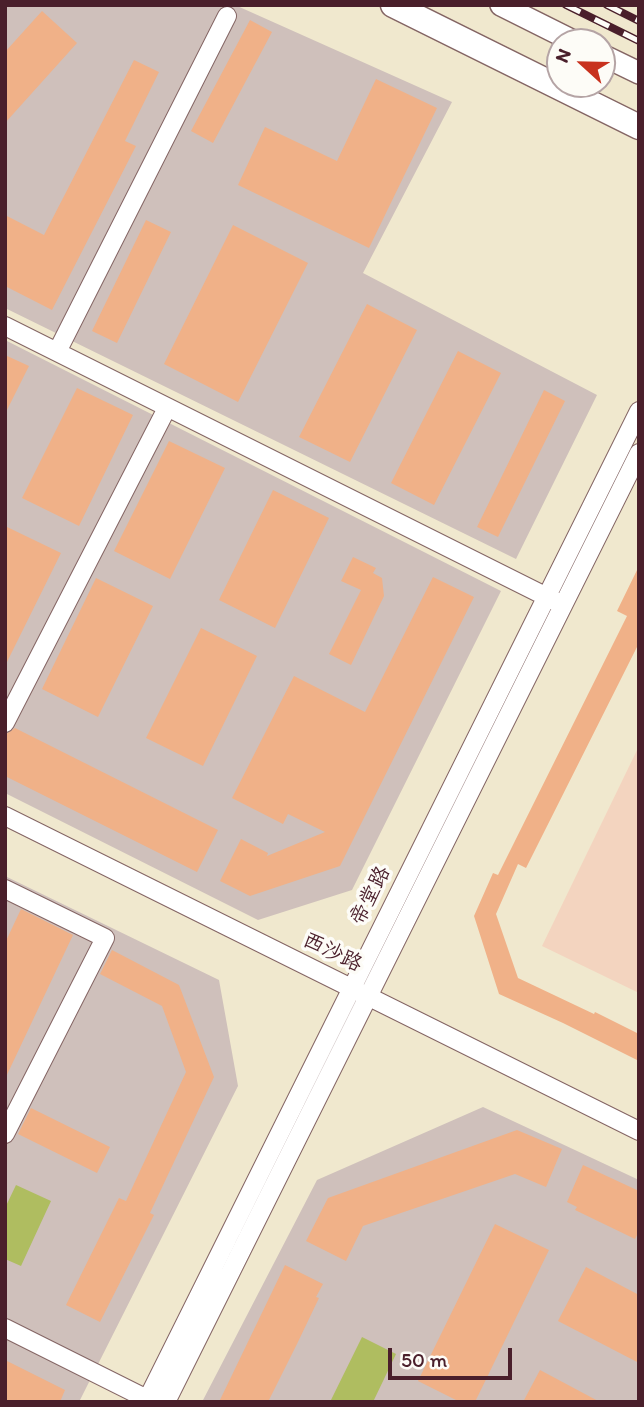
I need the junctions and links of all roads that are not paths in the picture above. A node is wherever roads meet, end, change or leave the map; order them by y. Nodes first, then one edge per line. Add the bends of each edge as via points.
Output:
1 (393, 5) edge
2 (501, 5) edge
3 (227, 16) dead end
4 (547, 28) edge
5 (616, 62) edge
6 (639, 74) edge
7 (639, 127) edge
8 (5, 326) edge
9 (57, 352) junction
10 (167, 408) junction
11 (639, 411) edge
12 (639, 453) edge
13 (547, 597) junction
14 (564, 605) junction
15 (5, 723) edge
16 (5, 816) edge
17 (5, 889) edge
18 (351, 987) junction
19 (369, 997) junction
20 (639, 1131) edge
21 (5, 1134) edge
22 (5, 1328) edge
23 (148, 1401) edge
24 (166, 1402) edge

1 - 7 highway
2 - 4 main road
3 - 9 street
5 - 6 main road
8 - 9 street
9 - 10 street
10 - 13 street
10 - 15 street
11 - 13 street, 帝堂路
12 - 14 street, 帝堂路
13 - 14 street
13 - 18 street, 帝堂路
14 - 19 street, 帝堂路
16 - 18 street, 西沙路
17 - 21 street via 105,938
18 - 19 street, 西沙路
18 - 23 street, 帝堂路
19 - 20 street, 西沙路
19 - 24 street, 帝堂路
22 - 23 street

